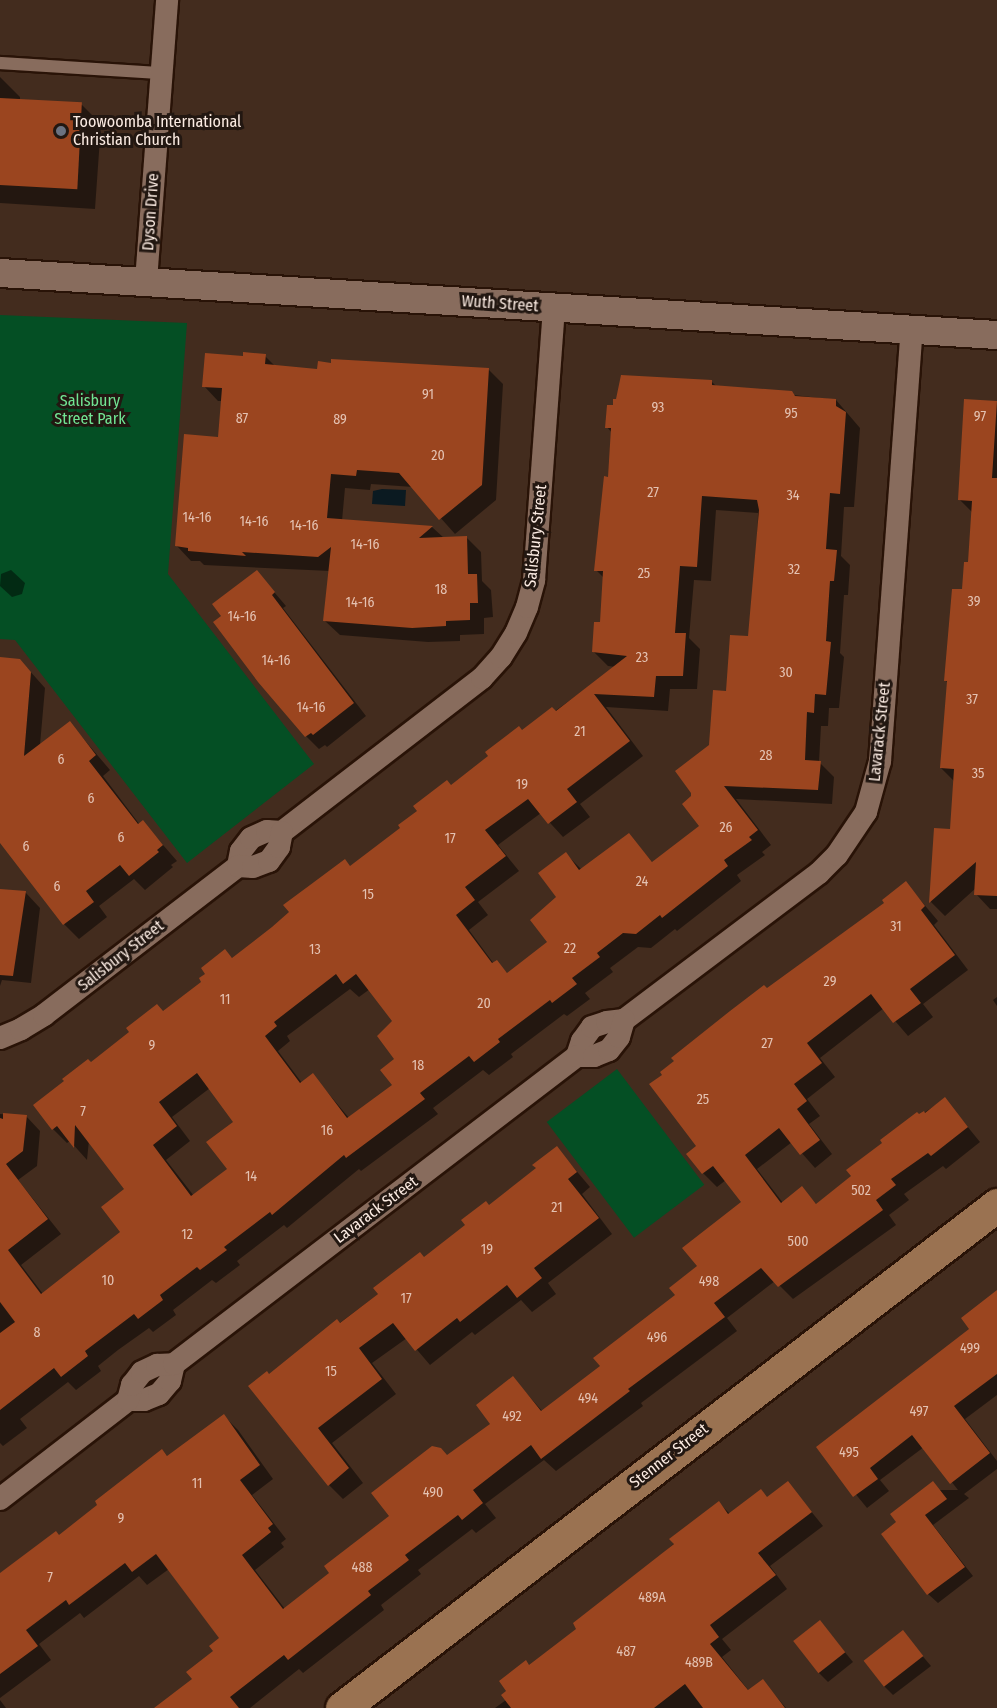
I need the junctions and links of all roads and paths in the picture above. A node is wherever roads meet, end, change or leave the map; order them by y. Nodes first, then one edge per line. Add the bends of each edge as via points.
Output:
1 (167, 0) edge
2 (0, 63) edge
3 (161, 73) junction
4 (1, 272) edge
5 (146, 281) junction
6 (554, 307) junction
7 (912, 330) junction
8 (997, 335) edge
9 (0, 1038) edge
10 (997, 1205) edge
11 (0, 1499) edge
12 (342, 1708) edge

1 - 3 street, Dyson Drive
2 - 3 lane
3 - 5 street, Dyson Drive
4 - 5 street, Wuth Street
5 - 6 street, Wuth Street
6 - 7 street, Wuth Street
6 - 9 street, Salisbury Street via 534,580 516,633 501,657 482,678 282,832 279,847 269,861 253,867 238,866 45,1015
7 - 8 street, Wuth Street
7 - 11 street, Lavarack Street via 880,761 866,812 837,855 819,873 624,1020 592,1028 582,1041 578,1056 174,1365 157,1365 142,1372 132,1385 128,1400
10 - 12 main road, Stenner Street

